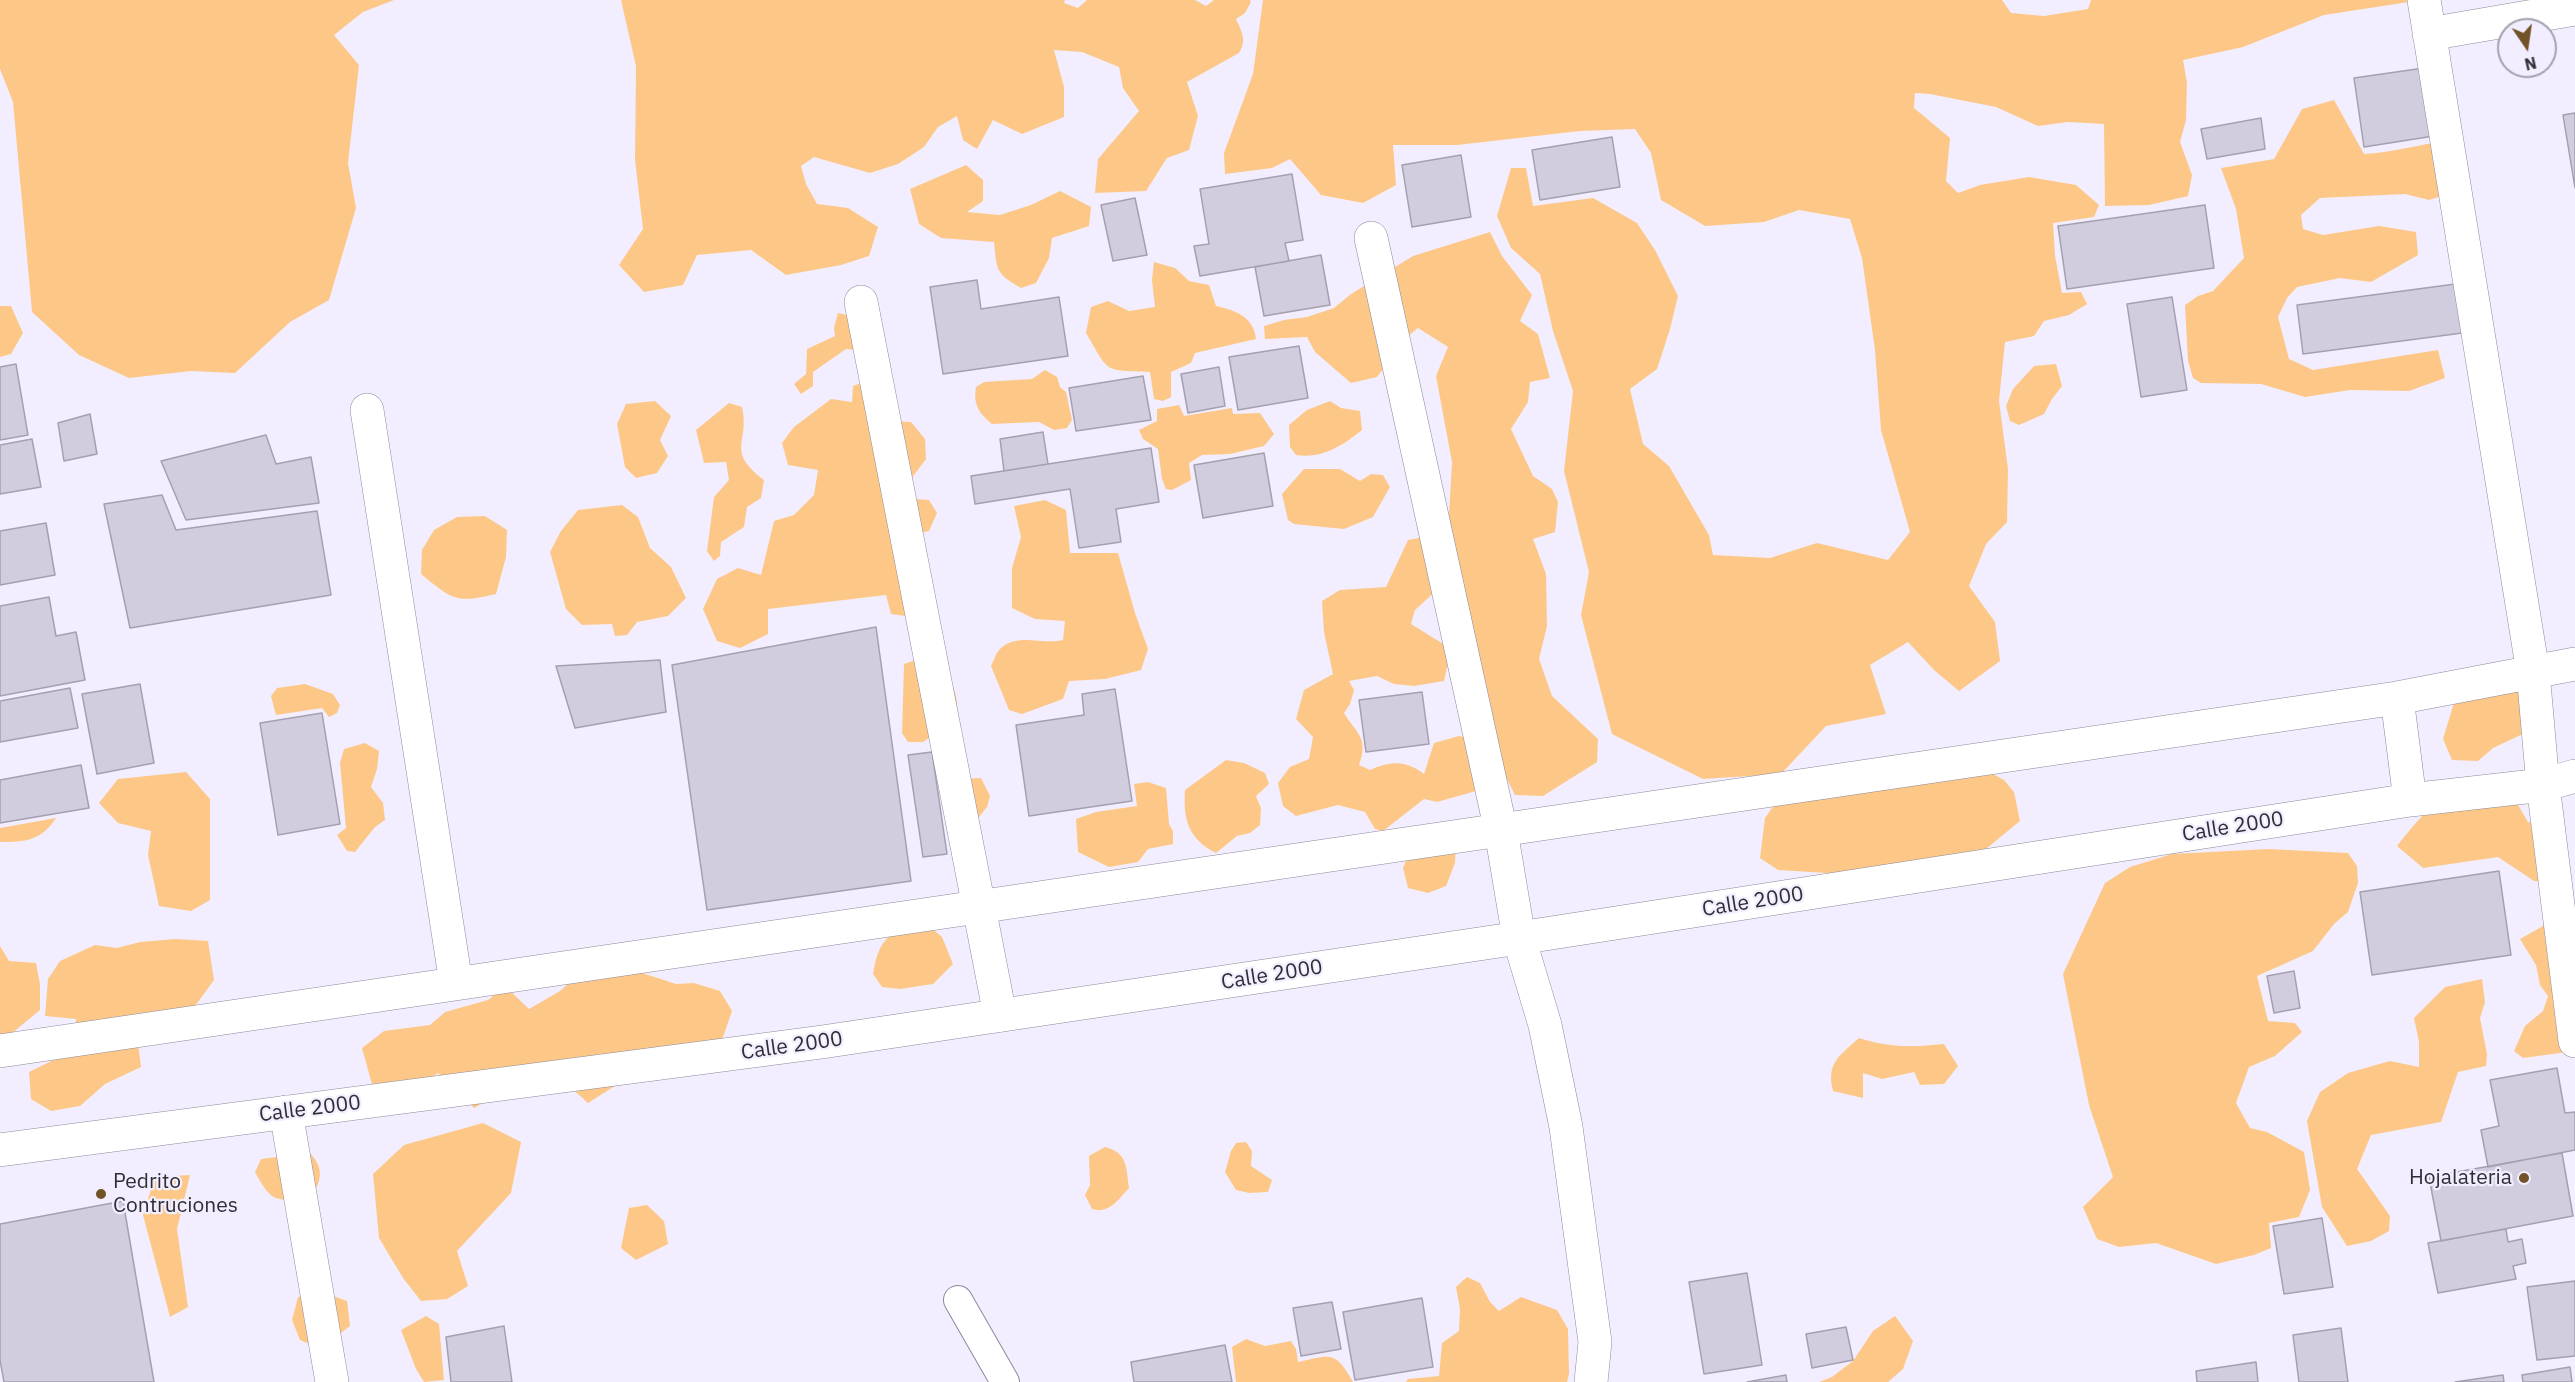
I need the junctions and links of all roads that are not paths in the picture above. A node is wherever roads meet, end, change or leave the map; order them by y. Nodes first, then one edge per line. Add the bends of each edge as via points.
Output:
1 (2424, 0) edge
2 (2575, 9) edge
3 (2429, 34) junction
4 (1371, 238) dead end
5 (861, 302) dead end
6 (366, 410) dead end
7 (2575, 664) edge
8 (2533, 672) junction
9 (2397, 698) junction
10 (2575, 776) edge
11 (2543, 785) junction
12 (2410, 800) junction
13 (1501, 831) junction
14 (977, 906) junction
15 (1519, 938) junction
16 (456, 983) junction
17 (1000, 1016) junction
18 (2575, 1041) edge
19 (0, 1051) edge
20 (286, 1112) junction
21 (0, 1150) edge
22 (958, 1300) dead end
23 (332, 1382) edge
24 (1005, 1382) edge
25 (1592, 1382) edge

1 - 3 street
2 - 3 street
3 - 8 street
4 - 13 street
5 - 14 street
6 - 16 street
7 - 8 street
8 - 9 street
8 - 11 street
9 - 12 street
9 - 13 street
10 - 11 street, Calle 2000
11 - 12 street, Calle 2000
11 - 18 street
12 - 15 street, Calle 2000
13 - 14 street
13 - 15 street
14 - 16 street
14 - 17 street
15 - 17 street, Calle 2000
15 - 25 street via 1545,1025 1566,1127 1595,1342
16 - 19 street
17 - 20 street, Calle 2000
20 - 21 street, Calle 2000
20 - 23 street
22 - 24 lane

